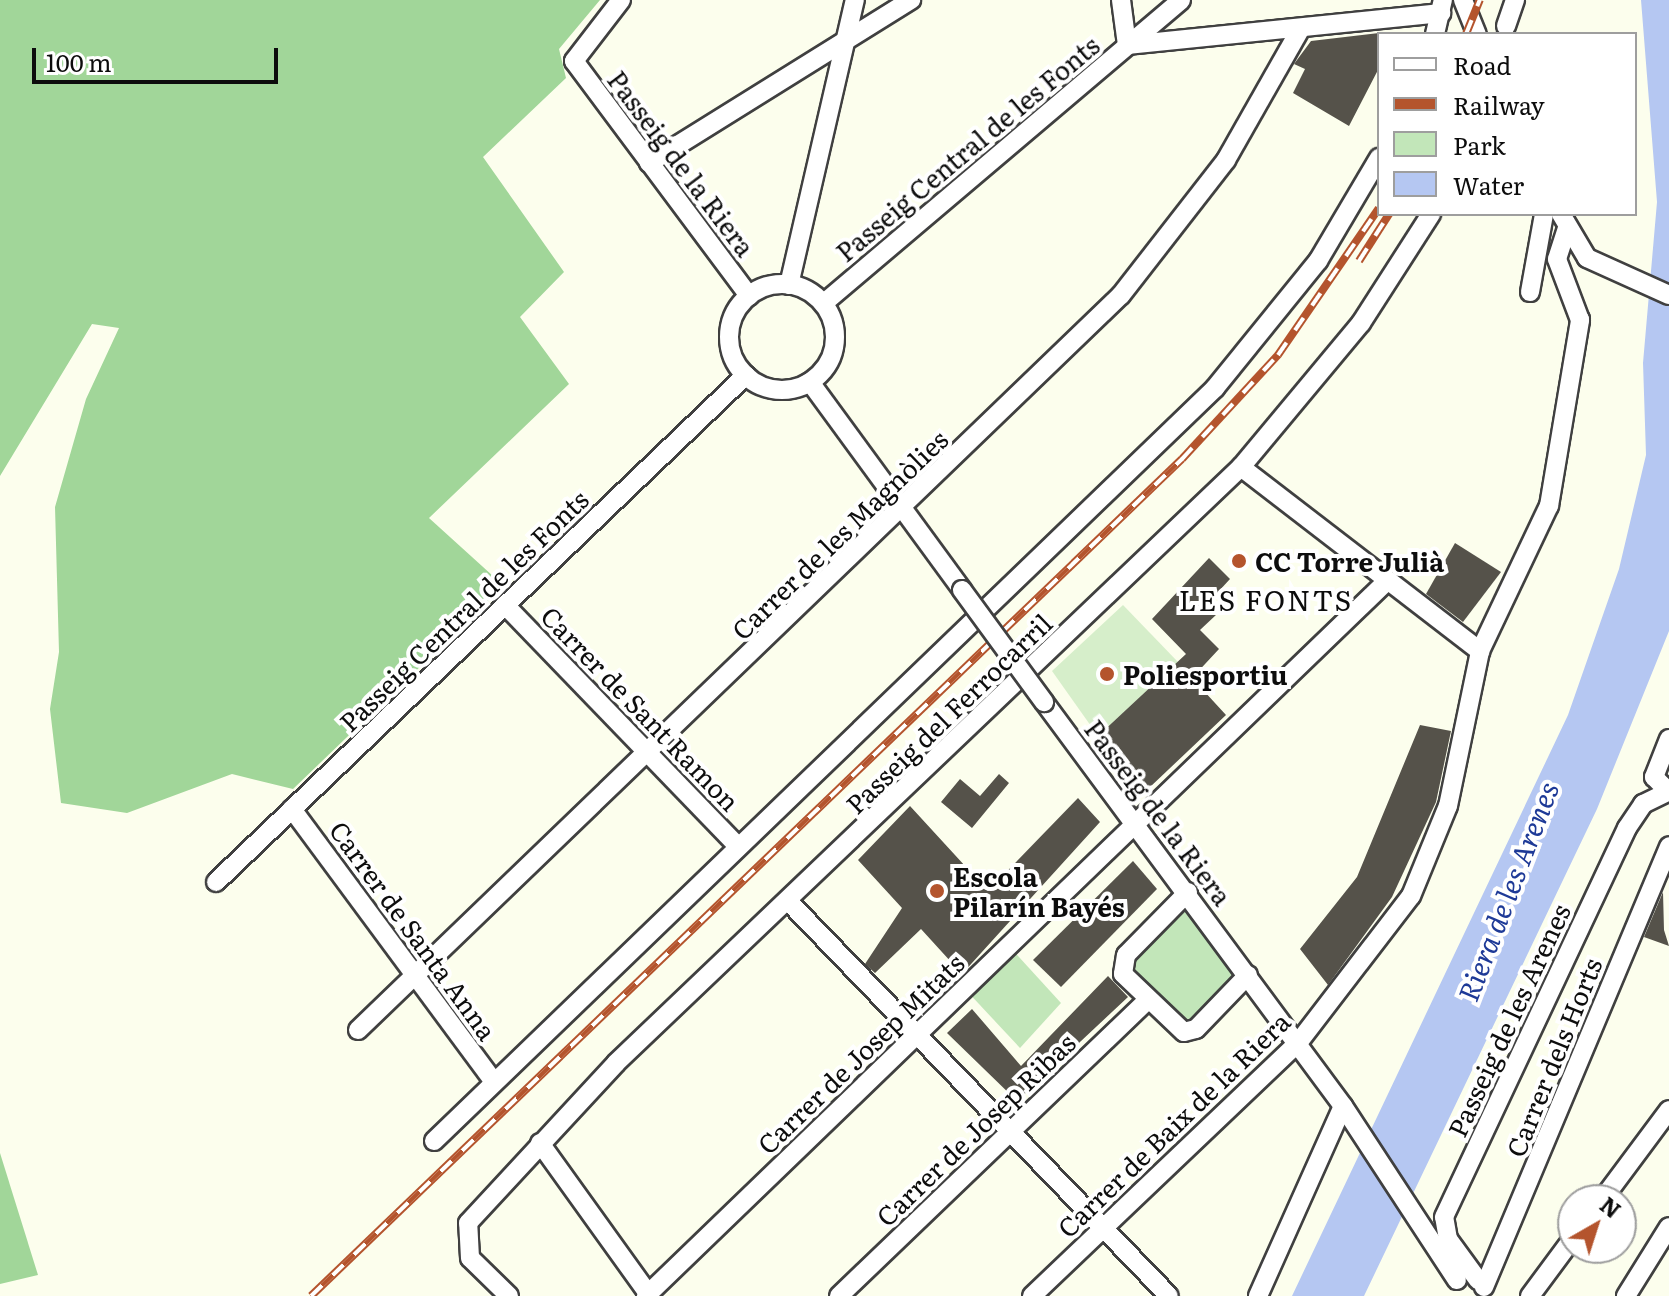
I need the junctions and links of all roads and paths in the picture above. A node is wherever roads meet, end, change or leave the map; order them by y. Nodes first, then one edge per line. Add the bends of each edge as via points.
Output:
1 (621, 0) edge
2 (855, 0) edge
3 (911, 0) edge
4 (1121, 0) edge
5 (1181, 0) edge
6 (1463, 0) edge
7 (1515, 0) edge
8 (1442, 7) edge
9 (1506, 26) dead end
10 (1300, 30) junction
11 (1436, 32) edge
12 (1476, 32) edge
13 (847, 35) junction
14 (1127, 45) junction
15 (1377, 161) edge
16 (649, 163) junction
17 (1430, 216) edge
18 (1544, 216) edge
19 (1564, 221) edge
20 (789, 285) junction
21 (1530, 292) dead end
22 (1669, 295) edge
23 (749, 296) junction
24 (824, 303) junction
25 (746, 375) junction
26 (810, 382) junction
27 (1241, 467) junction
28 (903, 508) junction
29 (1386, 582) junction
30 (505, 605) junction
31 (1480, 651) junction
32 (1669, 739) edge
33 (648, 754) junction
34 (1666, 791) edge
35 (292, 809) junction
36 (1138, 825) junction
37 (738, 846) junction
38 (1669, 846) edge
39 (216, 882) dead end
40 (1188, 892) junction
41 (789, 902) junction
42 (1248, 975) junction
43 (414, 976) junction
44 (1148, 1000) junction
45 (358, 1030) dead end
46 (919, 1034) junction
47 (1298, 1043) junction
48 (493, 1081) junction
49 (1669, 1110) edge
50 (1348, 1114) junction
51 (1011, 1130) junction
52 (434, 1141) dead end
53 (540, 1143) junction
54 (1614, 1184) edge
55 (1103, 1227) junction
56 (1669, 1227) edge
57 (1557, 1260) edge
58 (1453, 1288) edge
59 (1483, 1288) edge
60 (648, 1295) edge
61 (509, 1296) edge
62 (839, 1296) edge
63 (1032, 1296) edge
64 (1169, 1296) edge
65 (1258, 1296) edge
66 (1530, 1296) edge
67 (1626, 1296) edge

1 - 16 street, Passeig de la Riera via 574,61
2 - 13 street
3 - 13 street
4 - 14 street
5 - 14 street, Passeig Central de les Fonts
6 - 12 street
7 - 9 street
8 - 10 street
8 - 11 street
10 - 14 street
10 - 28 street, Carrer de les Magnòlies via 1226,160 1172,235 1076,342
13 - 16 street
13 - 20 street
14 - 24 street, Passeig Central de les Fonts
15 - 37 street, Passeig del Ferrocarril via 1318,261 1215,388
16 - 23 street, Passeig de la Riera
17 - 27 street, Passeig del Ferrocarril via 1361,323
18 - 21 street
19 - 22 street via 1587,258
19 - 31 street, Carrer de Baix de la Riera via 1557,259 1580,320 1549,506
20 - 23 street
20 - 24 street
23 - 25 street via 735,312 729,339
24 - 26 street via 835,341 827,366
25 - 26 street via 771,389
25 - 30 street, Passeig Central de les Fonts
26 - 28 street, Passeig de la Riera
27 - 29 street
27 - 41 street, Passeig del Ferrocarril
28 - 33 street, Carrer de les Magnòlies
28 - 36 street, Passeig de la Riera, bridge
29 - 31 street
29 - 36 street, Carrer de Josep Mitats
30 - 33 street, Carrer de Sant Ramon
30 - 35 street, Passeig Central de les Fonts
31 - 47 street, Carrer de Baix de la Riera via 1448,806 1411,896
32 - 34 street via 1654,777
33 - 37 street, Carrer de Sant Ramon
33 - 43 street, Carrer de les Magnòlies
34 - 59 street, Passeig de les Arenes via 1643,804 1627,828 1444,1217 1448,1239
35 - 39 street, Passeig Central de les Fonts
35 - 43 street, Carrer de Santa Anna
36 - 40 street, Passeig de la Riera
36 - 46 street, Carrer de Josep Mitats
37 - 48 street, Passeig del Ferrocarril
38 - 59 street, Carrer dels Horts
40 - 42 street, Passeig de la Riera
40 - 44 street via 1121,963
41 - 46 street
41 - 53 street, Passeig del Ferrocarril
42 - 44 street via 1191,1031 1177,1029
42 - 47 street, Passeig de la Riera
43 - 45 street, Carrer de les Magnòlies
43 - 48 street, Carrer de Santa Anna
44 - 51 street, Carrer de Josep Ribas
46 - 51 street
46 - 60 street, Carrer de Josep Mitats
47 - 50 street, Passeig de la Riera
47 - 55 street, Carrer de Baix de la Riera
48 - 52 street, Passeig del Ferrocarril
49 - 54 street
50 - 58 street, Passeig de la Riera via 1428,1230
50 - 65 street
51 - 55 street
51 - 62 street, Carrer de Josep Ribas
53 - 60 street
53 - 61 street, Passeig del Ferrocarril via 468,1223 470,1258
55 - 63 street, Carrer de Baix de la Riera
55 - 64 street
56 - 67 street
57 - 66 street
58 - 59 street

